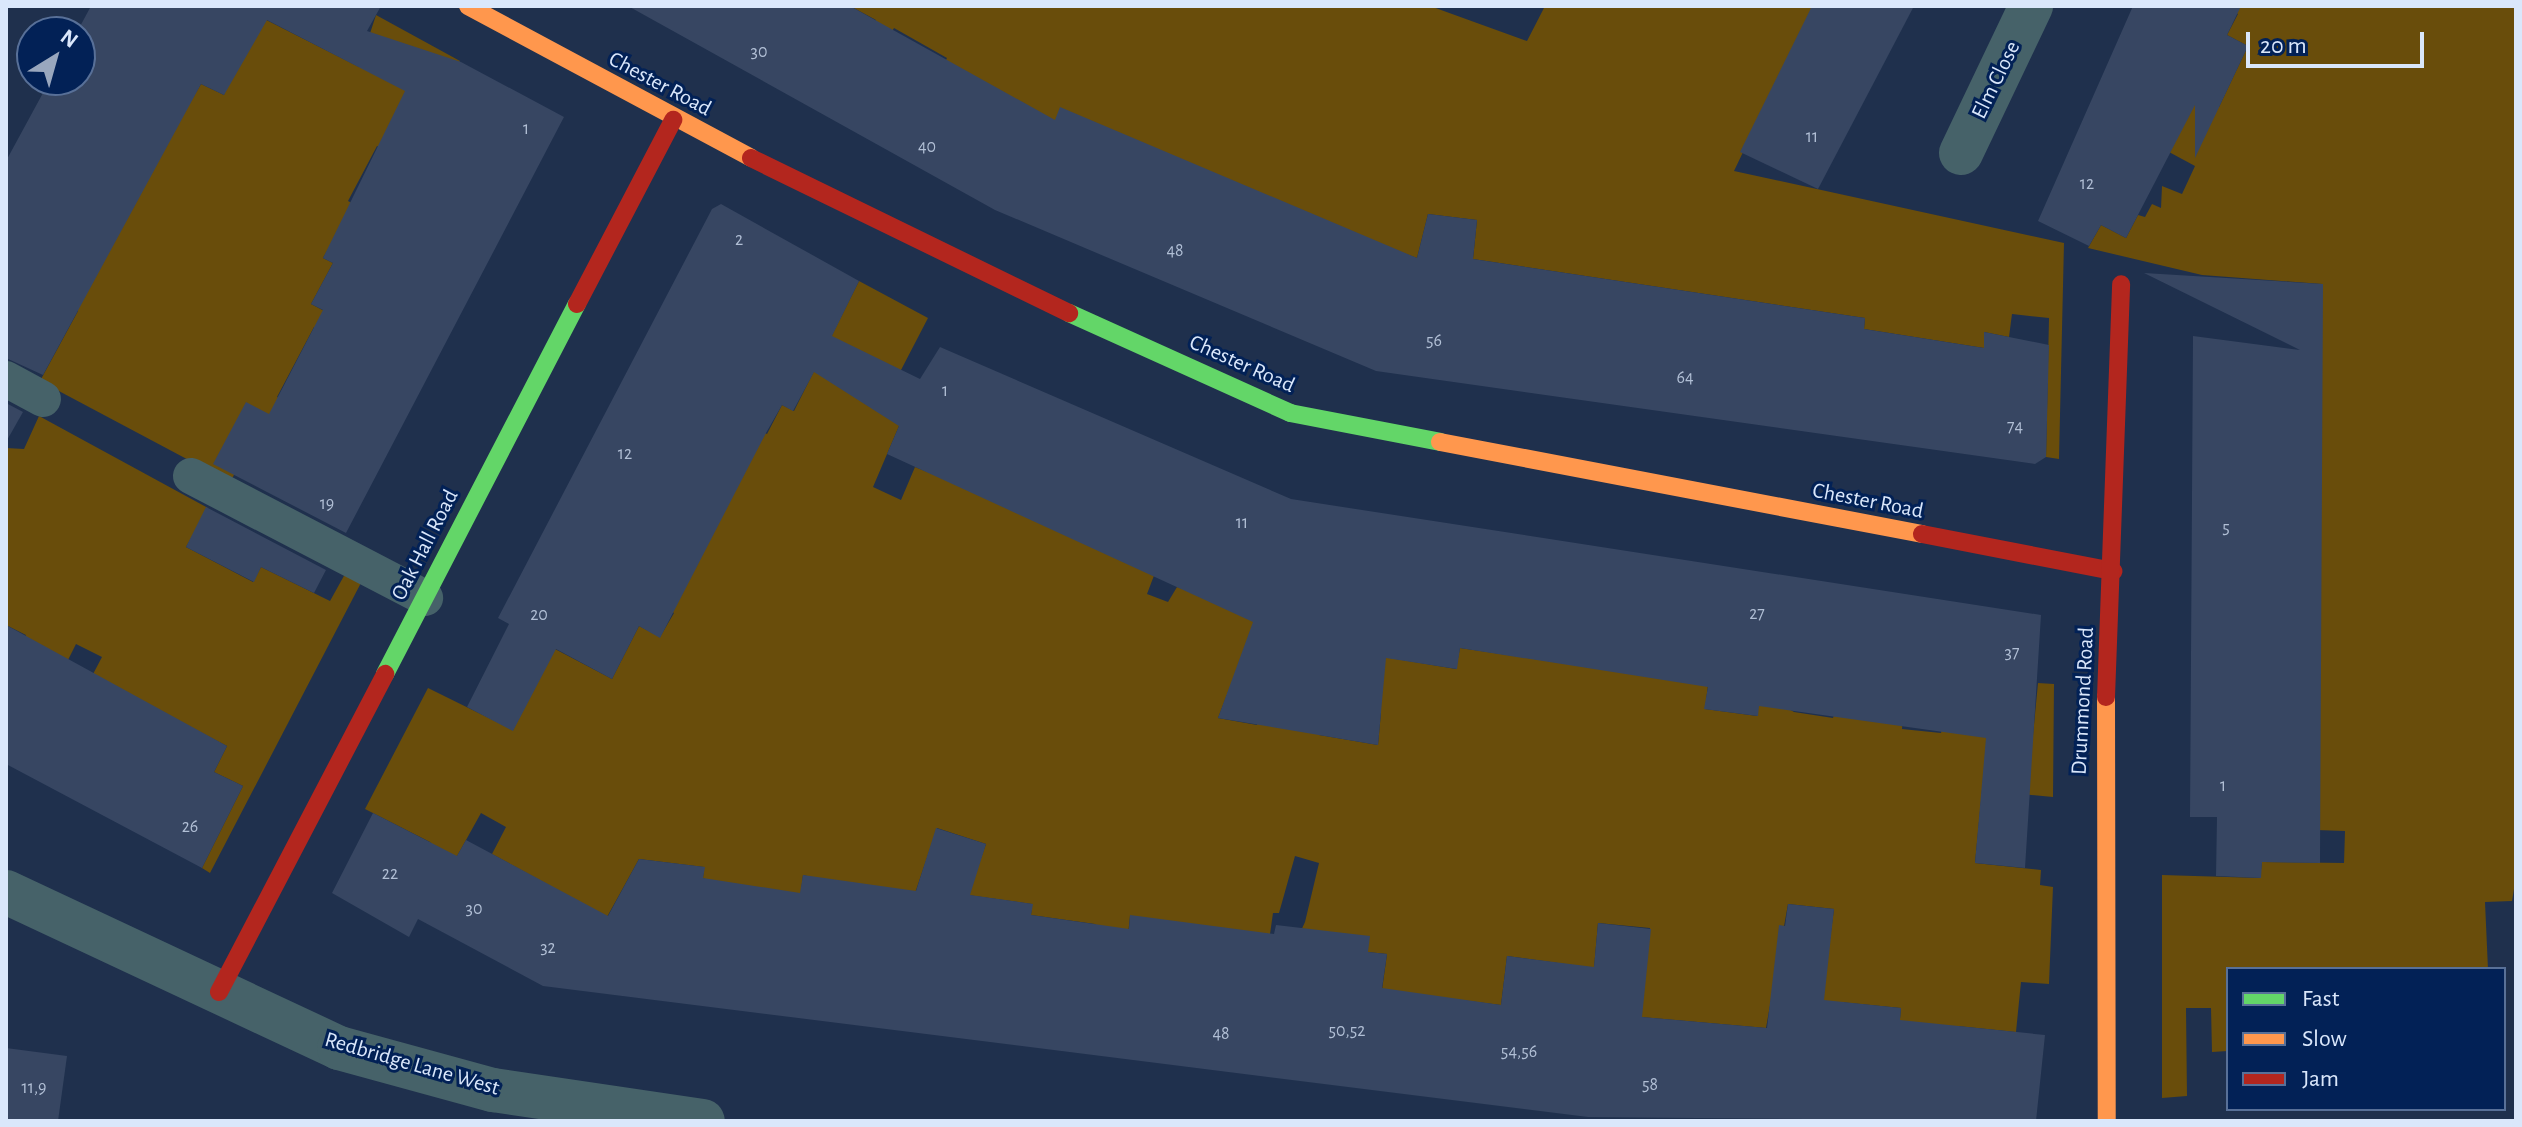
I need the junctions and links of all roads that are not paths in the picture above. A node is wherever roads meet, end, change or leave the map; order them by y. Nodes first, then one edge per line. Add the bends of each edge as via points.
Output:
1 (468, 6) edge
2 (2031, 6) edge
3 (673, 120) junction
4 (1961, 153) dead end
5 (2121, 284) dead end
6 (6, 379) edge
7 (43, 399) dead end
8 (191, 476) dead end
9 (2113, 571) junction
10 (425, 598) junction
11 (6, 892) edge
12 (219, 992) junction
13 (703, 1121) edge
14 (2107, 1121) edge

1 - 3 street, Chester Road
2 - 4 street, Elm Close
3 - 9 street, Chester Road via 1006,285 1290,413
3 - 10 street, Oak Hall Road
5 - 9 street, Drummond Road
6 - 7 lane
8 - 10 lane
9 - 14 street, Drummond Road via 2103,790
10 - 12 street, Oak Hall Road
11 - 12 street, Redbridge Lane West
12 - 13 street, Redbridge Lane West via 339,1048 493,1090

